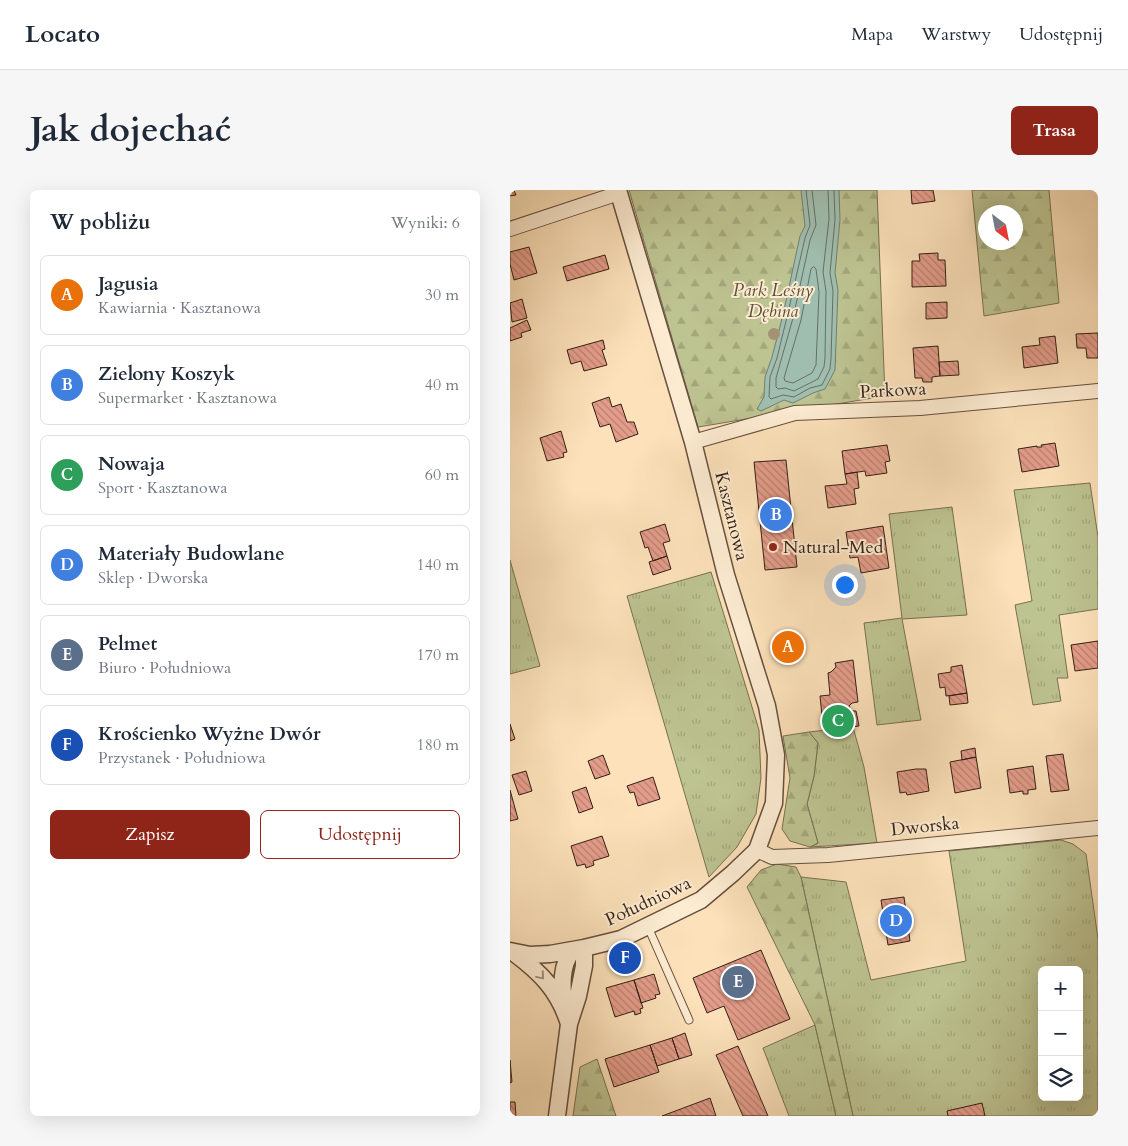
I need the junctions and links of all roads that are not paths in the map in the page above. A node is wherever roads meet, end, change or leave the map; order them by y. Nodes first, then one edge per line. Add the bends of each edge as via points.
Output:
1 (618, 191) edge
2 (510, 228) edge
3 (1098, 391) edge
4 (692, 442) junction
5 (1098, 828) edge
6 (757, 850) junction
7 (648, 926) junction
8 (579, 949) junction
9 (512, 952) edge
10 (564, 1006) junction
11 (689, 1020) dead end
12 (569, 1024) junction
13 (557, 1116) edge

1 - 2 street, Kasztanowa
1 - 4 street, Kasztanowa
3 - 4 street, Parkowa via 920,408 795,414
4 - 6 street, Kasztanowa via 726,575 768,706 776,755 774,803
5 - 6 street, Dworska via 828,855 772,857
6 - 7 street, Południowa via 700,900
7 - 8 street, Południowa via 621,938
7 - 11 lane
8 - 9 street, Południowa via 530,955
8 - 10 street via 568,956 565,964
8 - 12 street via 584,966
9 -> 10 street via 535,968
10 - 12 street
12 - 13 street

